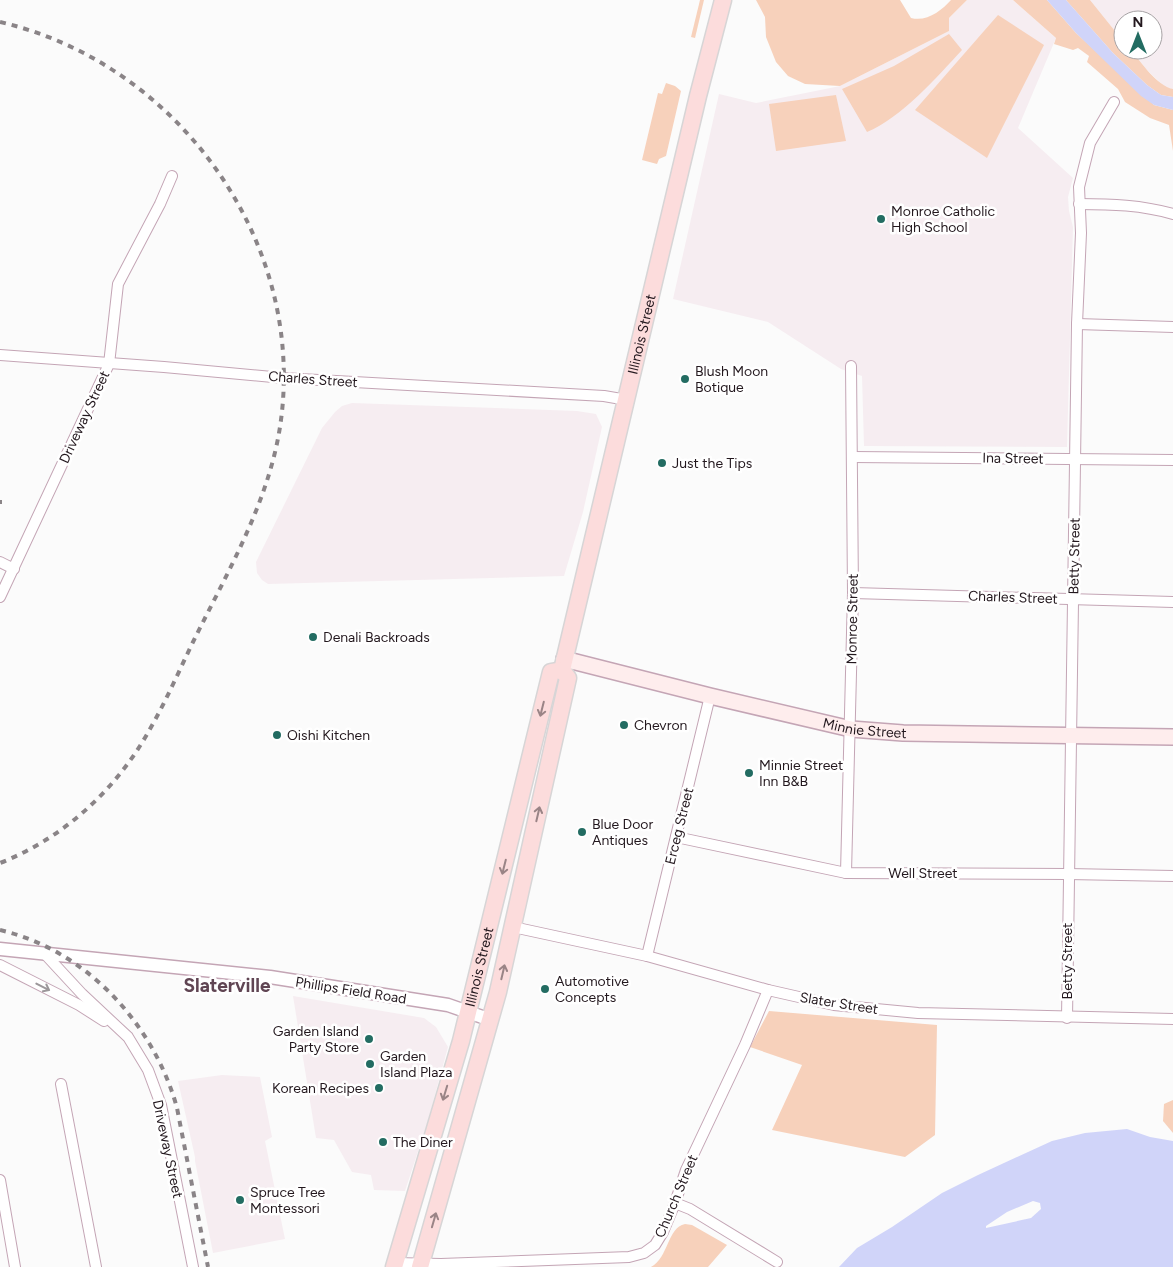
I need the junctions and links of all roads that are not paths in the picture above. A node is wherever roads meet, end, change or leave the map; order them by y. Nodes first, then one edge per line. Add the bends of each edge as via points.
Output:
1 (723, 0) edge
2 (1114, 102) dead end
3 (172, 176) dead end
4 (1079, 204) junction
5 (1173, 214) edge
6 (1077, 324) junction
7 (1173, 327) edge
8 (0, 355) edge
9 (109, 364) junction
10 (852, 366) dead end
11 (627, 400) junction
12 (853, 457) junction
13 (1076, 459) junction
14 (1173, 460) edge
15 (0, 562) edge
16 (14, 570) junction
17 (853, 593) junction
18 (0, 597) edge
19 (1074, 599) junction
20 (1173, 602) edge
21 (563, 664) junction
22 (710, 696) junction
23 (851, 729) junction
24 (1070, 735) junction
25 (1173, 737) edge
26 (676, 836) junction
27 (846, 873) junction
28 (1068, 874) junction
29 (1173, 876) edge
30 (513, 927) junction
31 (0, 949) edge
32 (44, 953) junction
33 (646, 956) junction
34 (0, 965) edge
35 (768, 990) junction
36 (468, 1012) junction
37 (1067, 1018) junction
38 (1173, 1019) edge
39 (491, 1020) junction
40 (128, 1037) junction
41 (61, 1084) dead end
42 (0, 1180) edge
43 (675, 1204) junction
44 (777, 1262) dead end
45 (394, 1265) edge
46 (421, 1265) edge
47 (16, 1267) edge
48 (96, 1267) edge
49 (193, 1267) edge

1 - 11 main road, Illinois Street
2 - 4 street, Betty Street via 1090,143 1079,187
3 - 9 street, Driveway Street via 118,284
4 - 5 street via 1136,206
4 - 6 street, Betty Street
6 - 7 street
6 - 13 street, Betty Street
8 - 9 street, Charles Street
9 - 11 street, Charles Street
9 - 16 street, Driveway Street
10 - 12 street, Monroe Street
11 - 21 main road, Illinois Street
12 - 13 street, Ina Street
12 - 17 street, Monroe Street
13 - 14 street, Ina Street
13 - 19 street, Betty Street
15 - 16 street
16 - 18 street, Driveway Street
17 - 19 street, Charles Street
17 - 23 street, Monroe Street
19 - 20 street, Charles Street
19 - 24 street, Betty Street
21 - 22 main road, Minnie Street
30 -> 21 main road, Illinois Street via 568,678
21 -> 36 main road, Illinois Street via 551,672
22 - 23 main road, Minnie Street
22 - 26 street, Erceg Street
23 - 24 main road, Minnie Street via 903,733
23 - 27 street, Monroe Street
24 - 25 main road, Minnie Street
24 - 28 street, Betty Street
26 - 27 street, Well Street
26 - 33 street, Erceg Street
27 - 28 street, Well Street
28 - 29 street, Well Street
28 - 37 street, Betty Street
30 - 33 street, Slater Street
39 -> 30 main road, Illinois Street
31 - 32 street, Phillips Field Road
32 - 36 street, Phillips Field Road via 270,977 448,1005
32 - 40 street, Driveway Street
33 - 35 street, Slater Street
34 -> 40 street, Driveway Street via 79,1005
35 - 37 street, Slater Street via 834,1005 918,1013
35 - 43 street, Church Street via 686,1170
36 - 39 street, Phillips Field Road
36 -> 45 main road, Illinois Street
37 - 38 street, Slater Street
46 -> 39 main road, Illinois Street
40 - 49 street, Driveway Street via 148,1070 160,1105
41 - 48 street
42 - 47 street
43 - 44 street
43 - 46 street, Church Street via 655,1245 629,1258
45 - 46 street, Church Street

